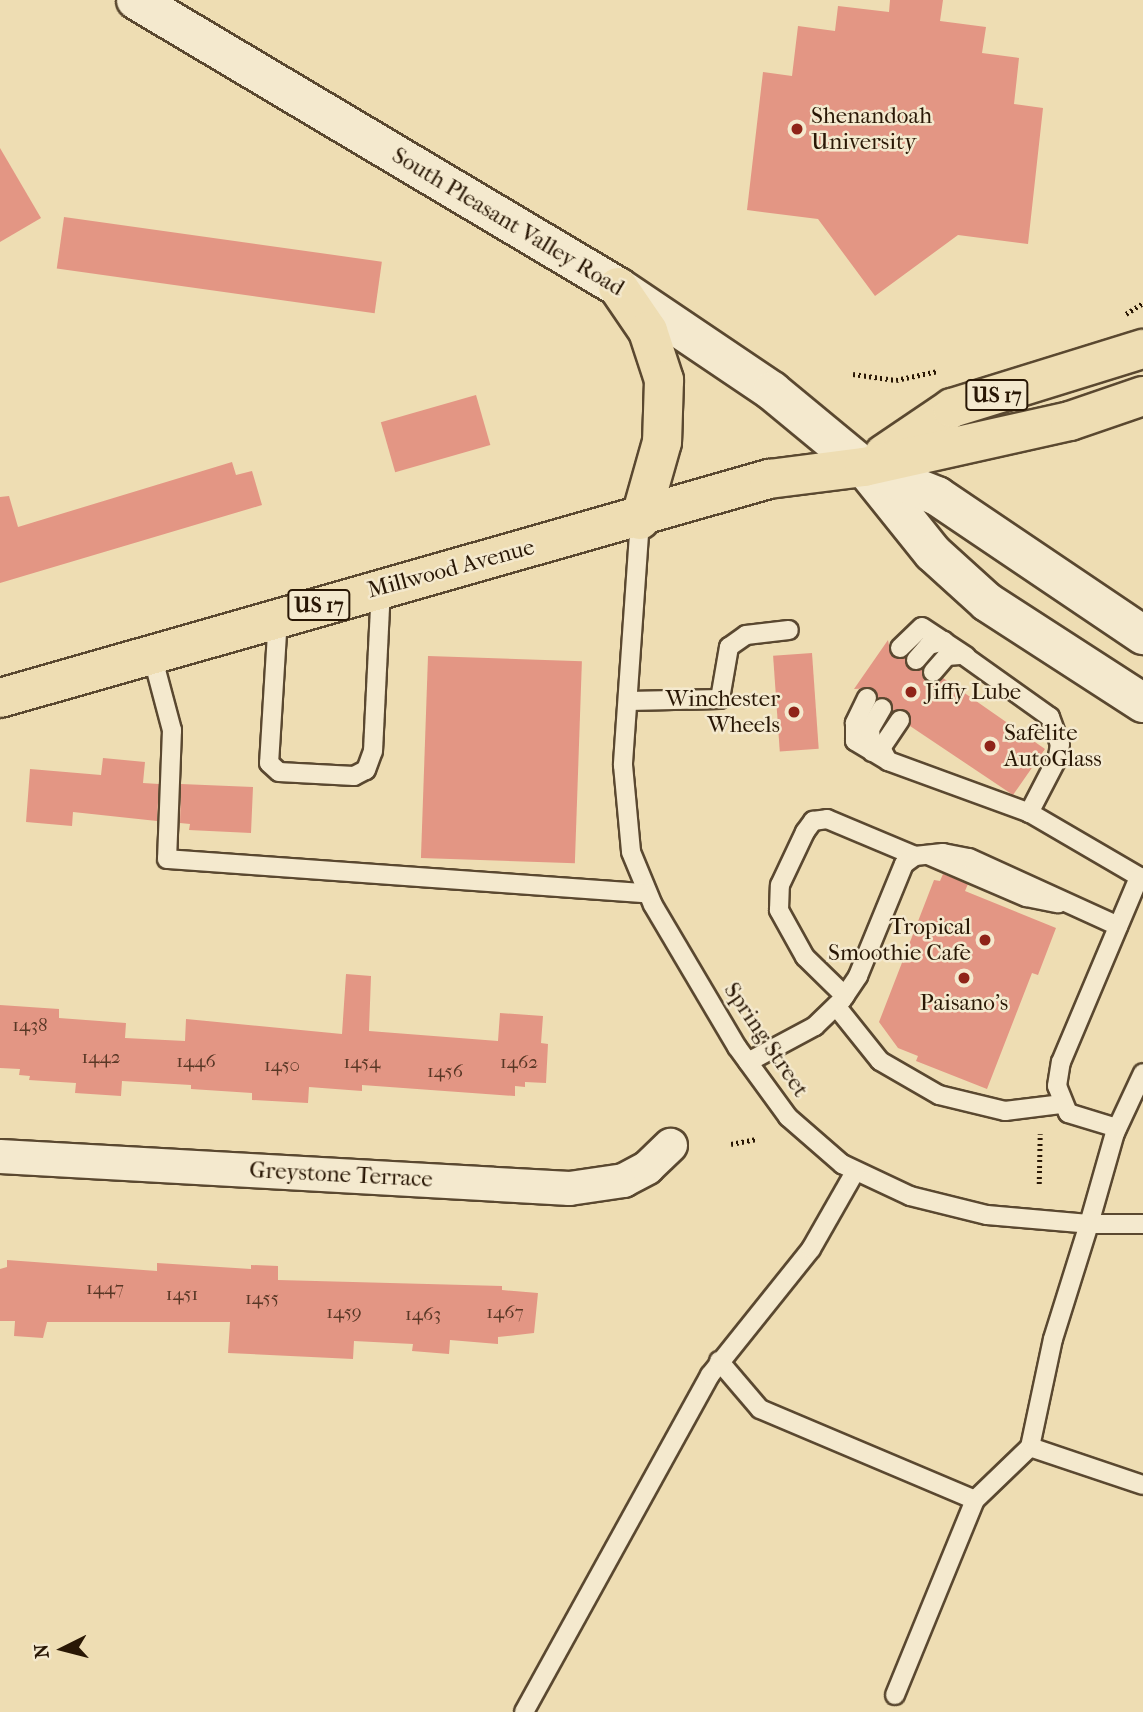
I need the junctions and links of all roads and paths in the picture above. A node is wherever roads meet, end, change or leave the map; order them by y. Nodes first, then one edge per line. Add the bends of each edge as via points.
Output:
1 (136, 0) edge
2 (618, 287) junction
3 (1143, 349) edge
4 (1143, 396) edge
5 (864, 467) junction
6 (640, 520) junction
7 (381, 587) junction
8 (278, 617) junction
9 (789, 630) dead end
10 (1143, 635) edge
11 (945, 641) junction
12 (900, 648) dead end
13 (152, 655) junction
14 (916, 660) dead end
15 (973, 661) junction
16 (933, 672) dead end
17 (0, 698) edge
18 (867, 698) dead end
19 (628, 701) junction
20 (1143, 703) edge
21 (883, 708) dead end
22 (900, 720) dead end
23 (879, 755) junction
24 (1024, 811) junction
25 (919, 855) junction
26 (1141, 878) edge
27 (647, 893) junction
28 (1118, 926) junction
29 (841, 1001) junction
30 (748, 1062) junction
31 (1143, 1073) edge
32 (1061, 1104) junction
33 (1117, 1128) junction
34 (1040, 1134) dead end
35 (757, 1139) dead end
36 (731, 1144) dead end
37 (670, 1146) dead end
38 (0, 1156) edge
39 (856, 1172) junction
40 (1039, 1184) dead end
41 (1089, 1224) junction
42 (1143, 1224) edge
43 (719, 1362) junction
44 (1030, 1447) junction
45 (1143, 1485) edge
46 (975, 1500) junction
47 (895, 1695) dead end
48 (524, 1712) edge

1 - 2 main road, South Pleasant Valley Road
2 - 5 main road, South Pleasant Valley Road via 772,391
2 - 6 main road via 648,331 664,380 662,442
3 - 5 main road, Millwood Avenue / US 17 via 952,408
4 - 5 main road, Millwood Avenue / US 17 via 1070,421
5 - 6 main road, Millwood Avenue / US 17 via 769,480
5 - 10 main road, South Pleasant Valley Road via 937,496
5 - 20 main road, South Pleasant Valley Road via 925,544 987,602
6 - 7 main road, Millwood Avenue / US 17
6 - 19 lane, Spring Street
7 - 8 main road, Millwood Avenue / US 17
7 - 8 lane via 373,751 366,770 354,776 279,772 269,763
8 - 13 main road, Millwood Avenue / US 17
9 - 19 lane via 746,635 729,647 720,699
11 - 12 lane via 921,628
11 - 14 lane via 929,645
11 - 15 lane
13 - 17 main road, Millwood Avenue / US 17
13 - 27 lane via 172,730 167,859
15 - 16 lane via 951,654
15 - 24 lane via 1041,708 1058,737 1055,765
18 - 23 lane via 853,734 859,746
19 - 27 lane, Spring Street via 626,818 633,859
21 - 23 lane via 871,725 868,744
22 - 23 lane
23 - 24 lane
24 - 26 lane
25 - 28 lane via 1026,897 1062,903
25 - 29 lane via 904,864 858,976
25 - 29 lane via 827,819 813,821 805,832 780,885 779,910 805,957
26 - 28 lane
27 - 30 lane, Spring Street
28 - 32 lane via 1061,1062 1057,1086
29 - 30 lane via 815,1026
29 - 32 lane via 880,1061 939,1095 1005,1111
30 - 39 lane, Spring Street via 797,1126
31 - 33 lane
32 - 33 lane via 1070,1115
33 - 41 lane
34 - 40 path
35 - 36 path
37 - 38 street, Greystone Terrace via 647,1167 623,1180 569,1188
39 - 41 lane, Spring Street via 910,1196 957,1209
39 - 43 lane via 811,1250
41 - 42 lane, Spring Street
41 - 44 lane via 1050,1352
43 - 46 lane via 760,1409
43 - 48 lane
44 - 45 lane
44 - 46 lane
46 - 47 lane

